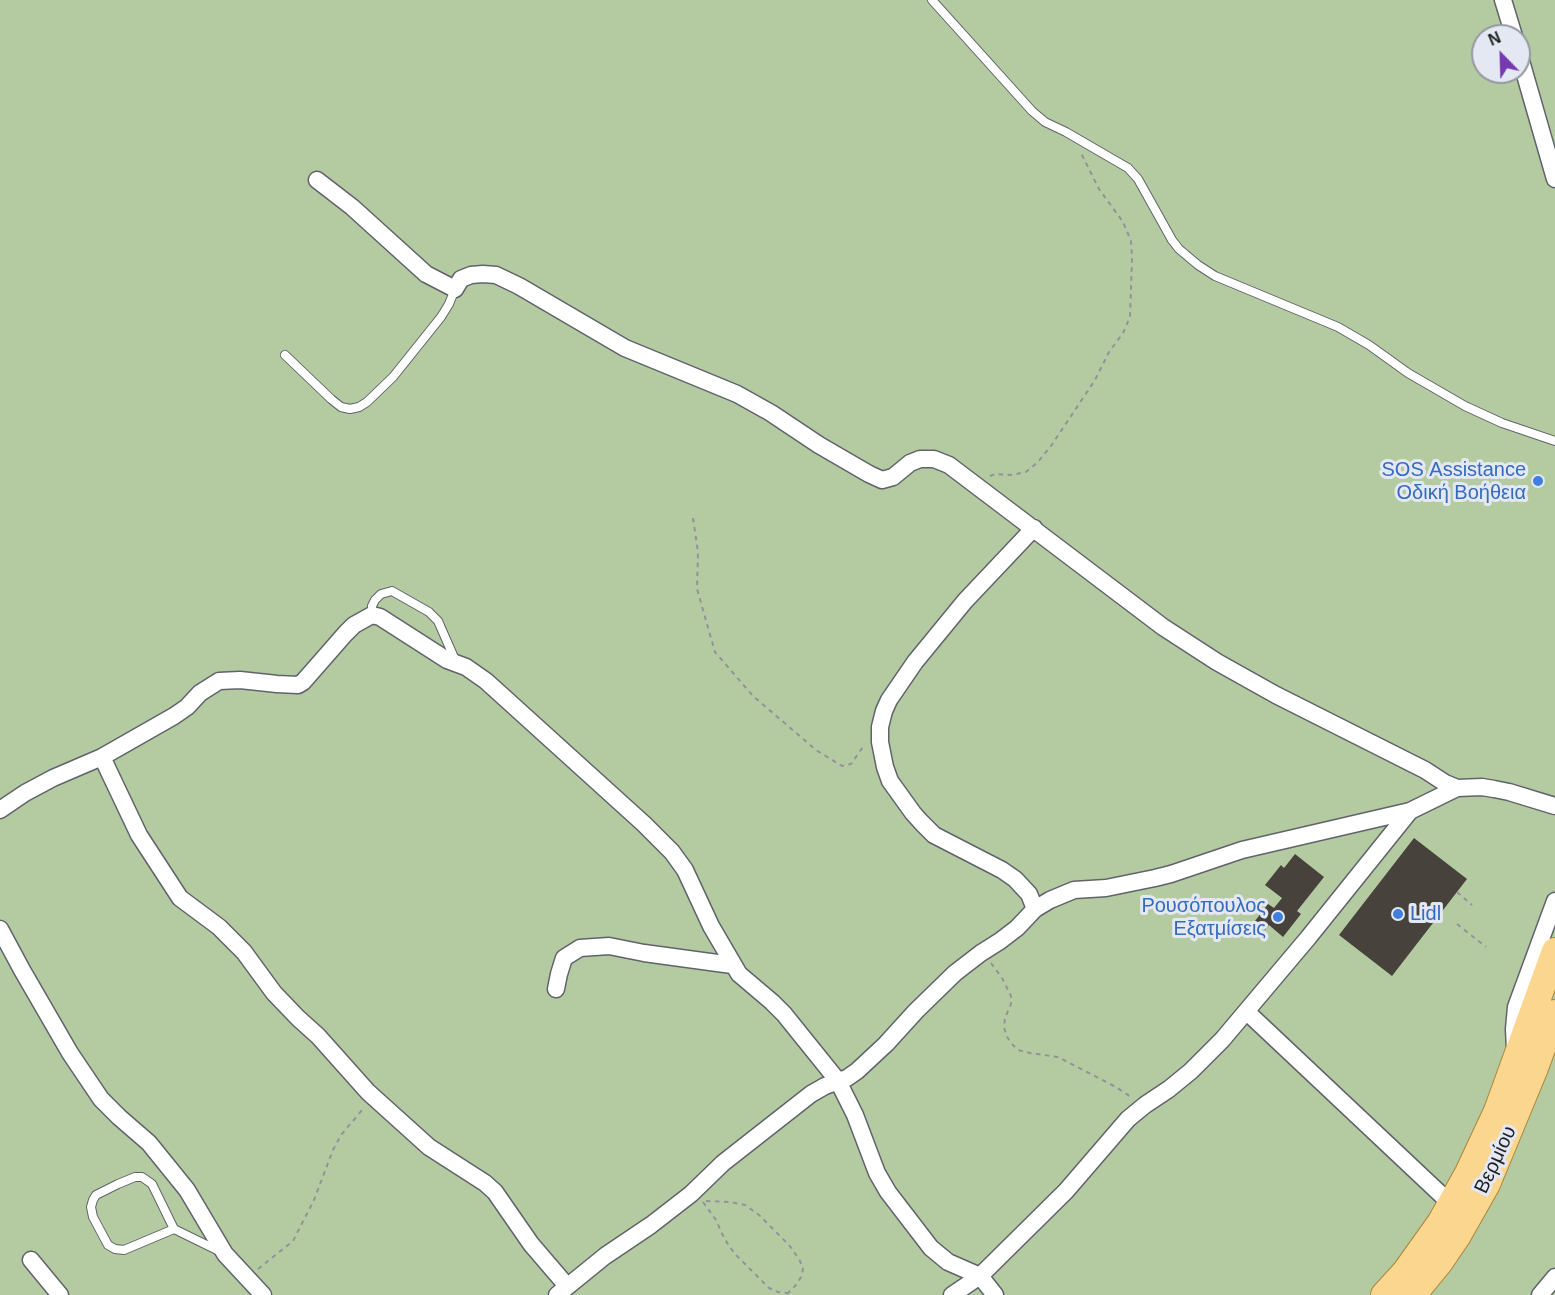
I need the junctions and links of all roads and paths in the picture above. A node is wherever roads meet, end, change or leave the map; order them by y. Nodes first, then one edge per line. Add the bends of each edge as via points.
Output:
1 (932, 0) edge
2 (1503, 0) edge
3 (1510, 24) edge
4 (1528, 84) edge
5 (1076, 137) junction
6 (1555, 179) edge
7 (317, 180) dead end
8 (455, 289) junction
9 (285, 355) dead end
10 (1555, 441) edge
11 (974, 483) junction
12 (693, 518) dead end
13 (1034, 528) junction
14 (372, 615) junction
15 (456, 663) junction
16 (880, 727) junction
17 (102, 757) junction
18 (1457, 788) junction
19 (1555, 806) edge
20 (0, 810) edge
21 (1410, 811) junction
22 (1457, 892) dead end
23 (1555, 901) edge
24 (1472, 905) dead end
25 (1035, 909) junction
26 (1457, 924) dead end
27 (0, 929) edge
28 (1486, 946) dead end
29 (1555, 951) edge
30 (981, 953) junction
31 (732, 965) junction
32 (556, 989) dead end
33 (1247, 1012) junction
34 (1555, 1013) edge
35 (1516, 1060) junction
36 (838, 1081) junction
37 (368, 1092) junction
38 (1145, 1105) junction
39 (1451, 1204) junction
40 (174, 1229) junction
41 (225, 1254) junction
42 (31, 1260) dead end
43 (980, 1276) junction
44 (1555, 1277) edge
45 (251, 1282) junction
46 (562, 1291) edge
47 (787, 1294) edge
48 (60, 1295) edge
49 (263, 1295) edge
50 (952, 1295) edge
51 (995, 1295) edge
52 (1384, 1295) edge
53 (1413, 1295) edge
54 (1540, 1295) edge

1 - 5 lane via 1032,111
2 - 3 street
4 - 6 street
5 - 10 lane via 1128,168 1179,249 1215,276 1338,327 1465,406
5 - 11 path via 1089,171 1131,241 1130,316 1095,380 1038,462 1026,472 995,474
7 - 8 street via 426,274
8 - 9 lane via 441,317 393,377 359,407 341,407
8 - 11 street via 461,279 471,275 496,275 625,348 737,394 882,480 893,477 910,463 934,459
11 - 13 street
12 - 16 path via 698,552 697,589 715,652 753,696 816,750 842,766 851,764
13 - 16 street via 965,601 915,663 889,700
13 - 18 street via 1163,627 1217,662
14 - 15 street
14 - 15 lane via 375,600 392,591 429,612 438,621
14 - 17 street via 345,634 298,685 219,681 174,716
15 - 31 street via 486,681 672,852 685,870
16 - 25 street via 881,754 890,781 913,813 934,835 1015,879 1029,894
17 - 20 street via 53,778
17 - 37 street via 139,835 180,898 244,952 274,993
18 - 19 street via 1482,787
18 - 21 street
21 - 25 street via 1242,850 1137,883 1074,890
21 - 33 street
22 - 24 path
23 - 35 street, Βερμίου via 1516,1007
25 - 30 street via 1000,942
26 - 28 path
27 - 41 street via 90,1084 149,1143 187,1190
29 - 35 main road, Βερμίου
30 - 36 street via 955,973 857,1071
30 - 38 path via 1011,996 1004,1027 1011,1044 1018,1050 1058,1057
31 - 32 street via 609,946 580,948 564,958
31 - 36 street via 784,1014
33 - 38 street via 1191,1071
33 - 39 street
34 - 53 main road, Βερμίου via 1487,1184 1457,1237
35 - 39 main road, Βερμίου via 1497,1111
36 - 43 street via 888,1192 931,1248 948,1262
36 - 46 street via 812,1094 723,1163 691,1194
37 - 45 path via 366,1106 333,1150 293,1240 260,1267
37 - 46 street via 429,1147 495,1192
38 - 43 street
39 - 52 main road, Βερμίου via 1424,1247
40 - 40 lane via 152,1184 142,1177 96,1195 91,1207 108,1245 114,1248 124,1250
40 - 41 lane
41 - 45 street
42 - 48 street
43 - 50 street
43 - 51 street
44 - 54 street
45 - 49 street
47 - 47 path via 769,1288 734,1253 702,1201 745,1205 789,1245 803,1268 797,1284

